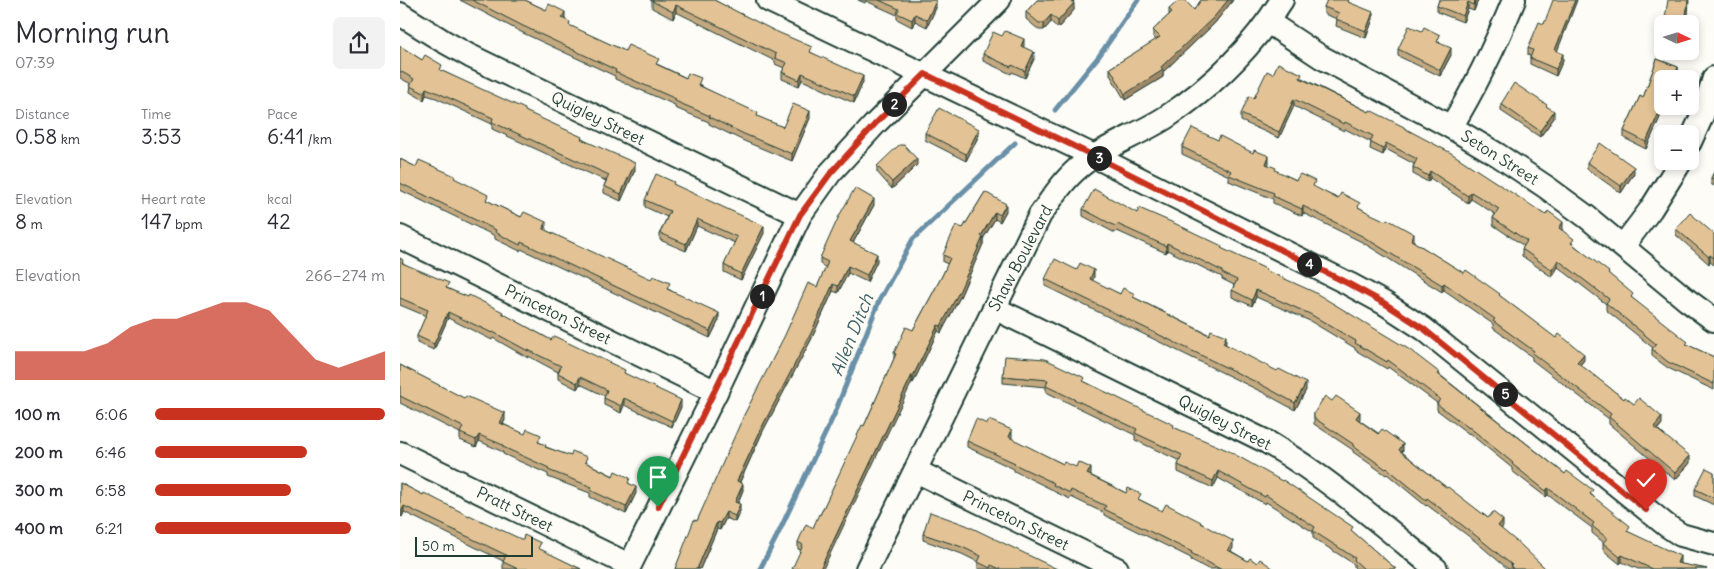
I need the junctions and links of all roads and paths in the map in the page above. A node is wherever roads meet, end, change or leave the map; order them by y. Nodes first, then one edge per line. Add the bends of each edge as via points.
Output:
1 (768, 0) edge
2 (999, 0) edge
3 (1282, 0) edge
4 (1514, 0) edge
5 (400, 14) edge
6 (1268, 22) junction
7 (925, 74) junction
8 (1714, 78) edge
9 (1698, 125) edge
10 (1451, 127) junction
11 (1094, 156) junction
12 (1676, 170) edge
13 (800, 215) junction
14 (400, 237) edge
15 (1623, 246) junction
16 (994, 308) junction
17 (1714, 320) edge
18 (716, 392) junction
19 (400, 453) edge
20 (916, 471) junction
21 (1714, 544) edge
22 (628, 567) edge
23 (867, 569) edge
24 (1117, 569) edge
25 (1436, 569) edge

1 - 7 street
2 - 7 street
3 - 6 street, Shaw Boulevard
4 - 10 street via 1493,48
5 - 13 street, Quigley Street via 470,56
6 - 10 street, Seton Street via 1321,56
6 - 11 street, Shaw Boulevard via 1234,60 1189,101 1146,130
7 - 11 street
7 - 13 street via 830,174
8 - 9 street
10 - 15 street, Seton Street via 1546,187
11 - 16 street, Shaw Boulevard via 1064,182 1040,215
11 - 21 street via 1384,303 1424,329 1666,525 1681,535
12 - 15 street
13 - 18 street
14 - 18 street, Princeton Street
15 - 17 street, Seton Street
16 - 20 street, Shaw Boulevard
16 - 25 street, Quigley Street via 1292,457 1343,493
18 - 22 street
19 - 22 street, Pratt Street
20 - 23 street, Shaw Boulevard
20 - 24 street, Princeton Street

